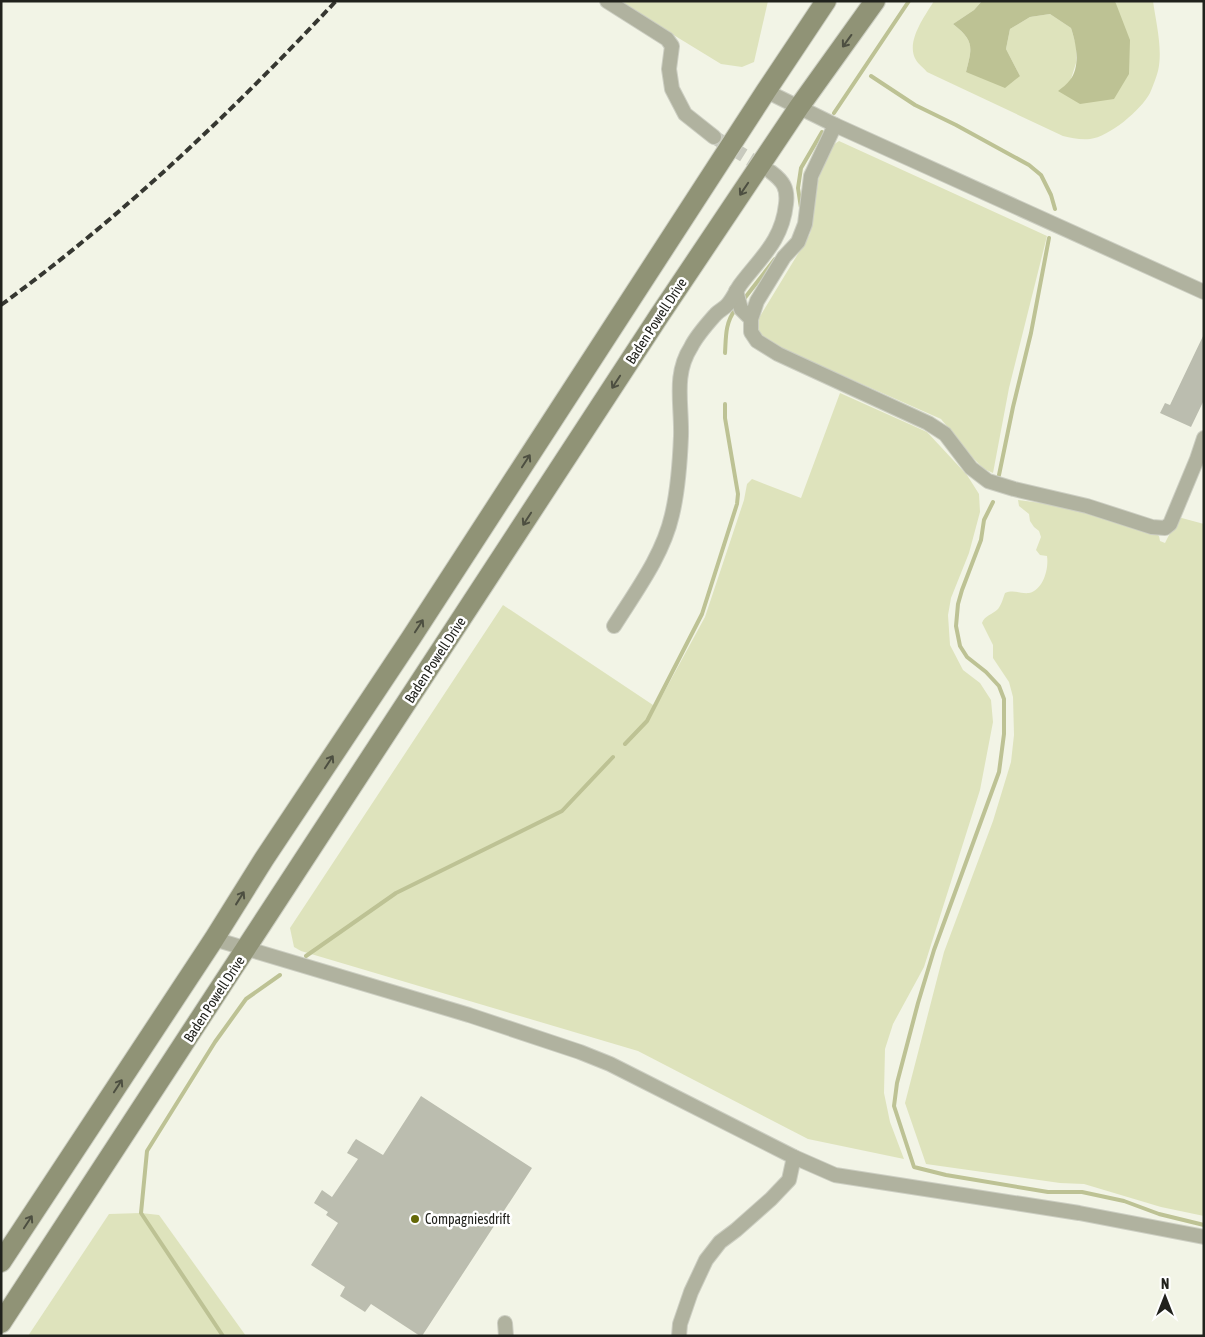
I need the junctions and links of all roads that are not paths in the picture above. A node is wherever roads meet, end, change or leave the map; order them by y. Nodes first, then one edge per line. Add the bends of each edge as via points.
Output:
1 (607, 1) edge
2 (826, 1) edge
3 (875, 1) edge
4 (766, 91) junction
5 (799, 107) junction
6 (835, 125) junction
7 (714, 137) tunnel mouth
8 (771, 172) tunnel mouth
9 (736, 291) junction
10 (1204, 292) edge
11 (751, 319) junction
12 (1204, 438) edge
13 (614, 626) dead end
14 (214, 939) junction
15 (246, 949) junction
16 (794, 1157) junction
17 (1204, 1237) edge
18 (1, 1262) edge
19 (1, 1323) edge
20 (679, 1336) edge

1 - 7 street via 667,39 672,46 669,69 672,89 685,114
2 - 4 main road
3 -> 5 main road, Baden Powell Drive
4 - 5 street
14 -> 4 main road
5 - 6 street
5 -> 15 main road, Baden Powell Drive
6 - 10 street
6 - 11 street via 811,176 805,224 798,242 784,257 757,301
8 - 9 street via 781,179 787,195 784,221 770,249
9 - 11 street via 741,309
9 - 13 street via 691,346 681,366 681,436 672,515 647,574
11 - 12 street via 751,332 769,350 928,423 945,434 971,468 988,481 1087,506 1152,527 1165,528 1170,524
14 - 15 street
18 -> 14 main road
15 - 16 street via 469,1015 580,1052
15 - 19 main road, Baden Powell Drive
16 - 17 street via 852,1179 1079,1213
16 - 20 street via 788,1180 783,1186 720,1242 706,1260 691,1292

